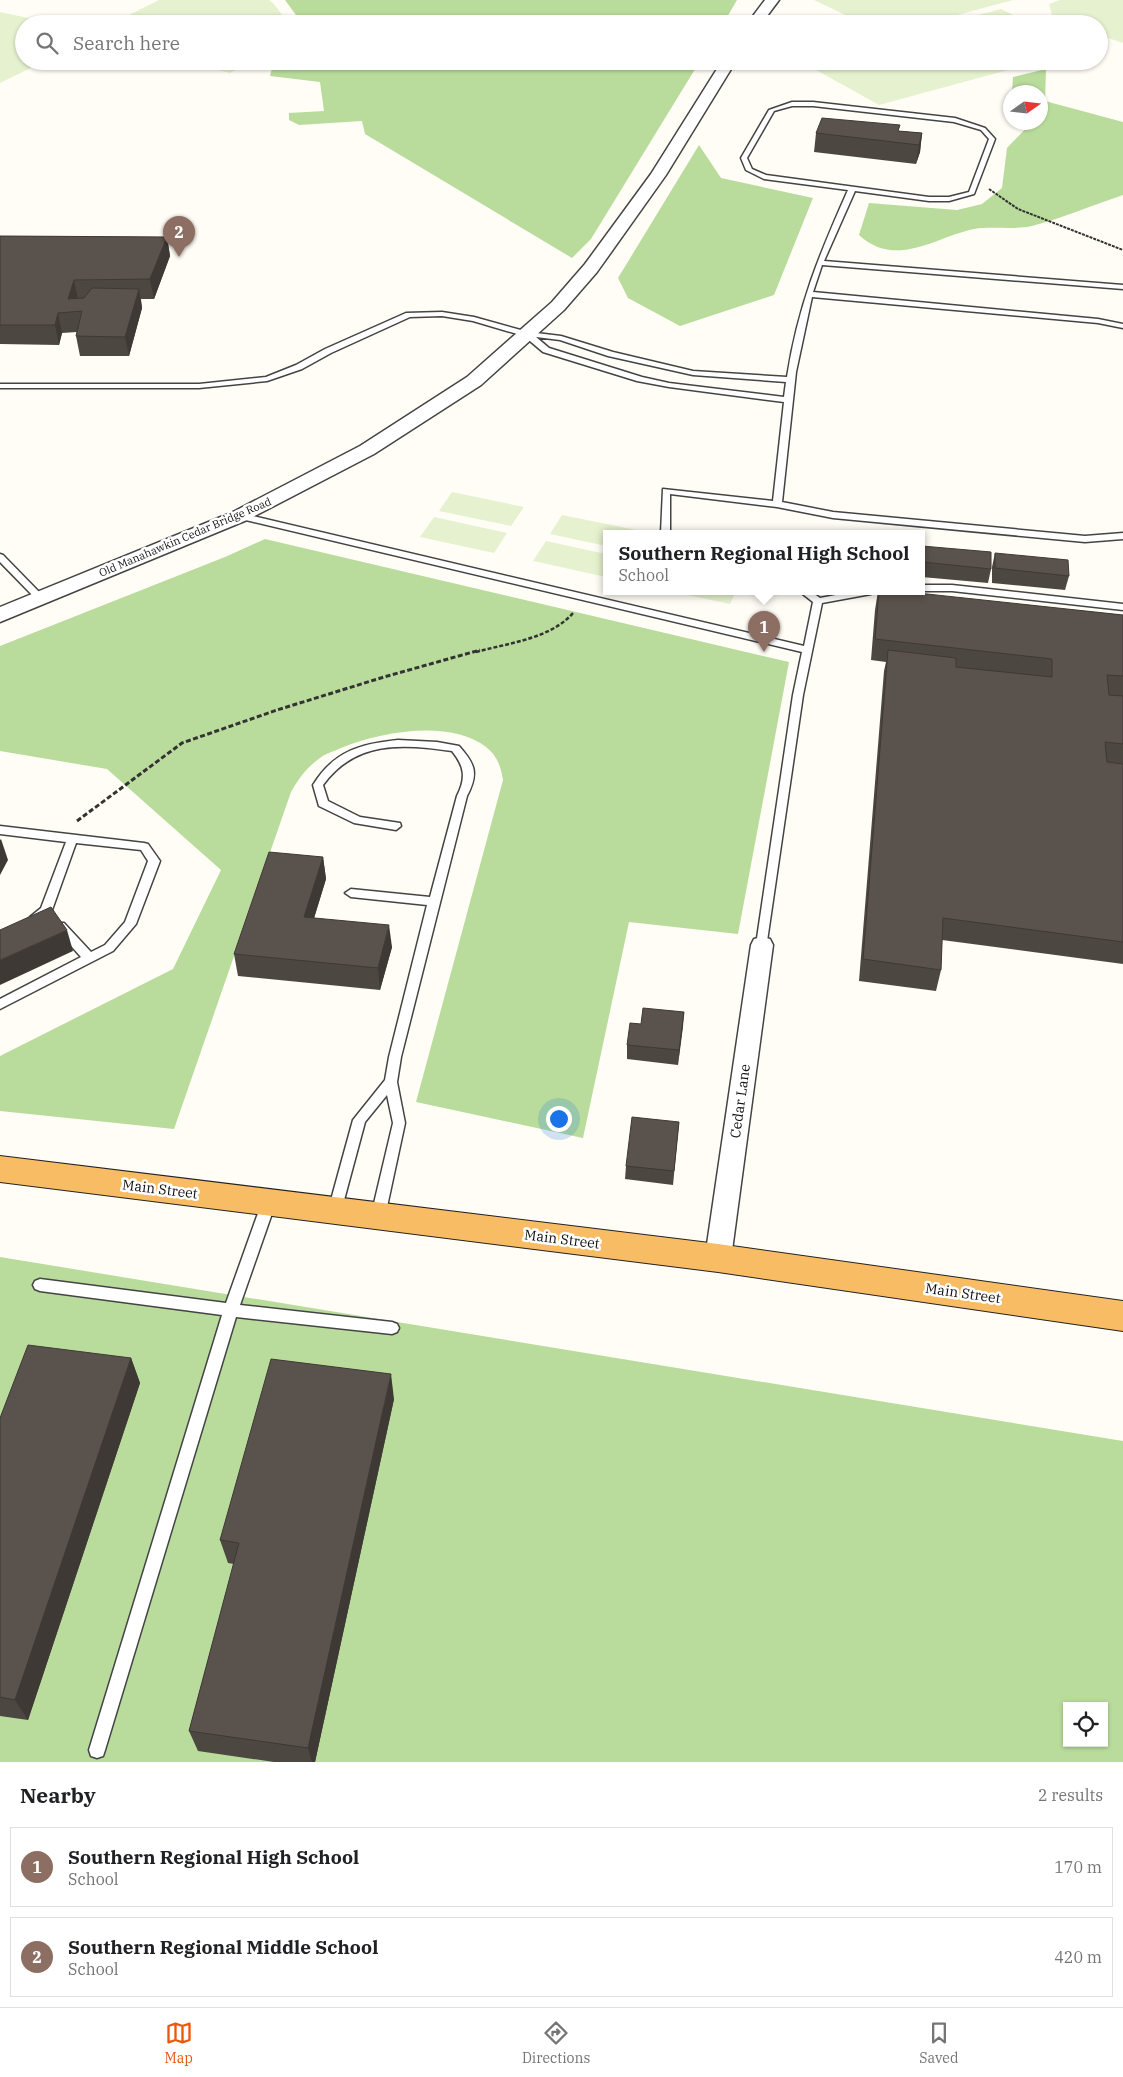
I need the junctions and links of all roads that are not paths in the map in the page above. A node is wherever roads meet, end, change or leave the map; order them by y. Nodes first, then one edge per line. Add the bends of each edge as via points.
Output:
1 (772, 0) edge
2 (761, 15) edge
3 (723, 70) edge
4 (852, 189) junction
5 (819, 263) junction
6 (1123, 287) edge
7 (808, 294) junction
8 (1123, 326) edge
9 (527, 334) junction
10 (789, 380) junction
11 (0, 386) edge
12 (787, 400) junction
13 (777, 504) junction
14 (240, 516) junction
15 (666, 530) edge
16 (1123, 536) edge
17 (0, 557) edge
18 (925, 588) edge
19 (810, 595) edge
20 (850, 595) edge
21 (40, 598) junction
22 (818, 601) junction
23 (1123, 608) edge
24 (0, 615) edge
25 (808, 650) junction
26 (396, 826) dead end
27 (0, 830) edge
28 (72, 839) junction
29 (351, 893) dead end
30 (434, 902) junction
31 (46, 910) junction
32 (30, 922) edge
33 (762, 945) joint
34 (89, 958) junction
35 (0, 1004) edge
36 (391, 1082) junction
37 (0, 1169) edge
38 (269, 1202) junction
39 (335, 1210) junction
40 (378, 1216) junction
41 (718, 1258) junction
42 (40, 1285) dead end
43 (231, 1310) junction
44 (1123, 1316) edge
45 (392, 1328) dead end
46 (97, 1750) dead end

1 - 2 street
3 - 9 street, Old Manahawkin Cedar Bridge Road via 658,175 591,268 558,306
4 - 4 lane via 929,199 949,199 972,193 992,140 983,129 955,120 814,104 792,104 772,110 744,158 749,170 764,177
4 - 5 lane
5 - 6 lane
5 - 7 lane
7 - 8 lane
7 - 10 lane
9 - 10 lane via 560,338 693,373
9 - 11 lane via 474,318 410,315 300,367 267,379 199,386
9 - 12 lane via 546,350 640,379
9 - 14 street, Old Manahawkin Cedar Bridge Road via 474,381 367,450
10 - 12 lane
12 - 13 lane
13 - 15 lane via 666,491
13 - 16 lane via 832,515 1085,540
14 - 21 street, Old Manahawkin Cedar Bridge Road
14 - 25 lane
17 - 21 lane
18 - 23 lane via 952,588
19 - 22 lane
20 - 22 lane
21 - 24 street, Old Manahawkin Cedar Bridge Road
22 - 25 lane
25 - 33 lane via 798,695
26 - 30 lane via 358,820 323,803 318,785 323,776 336,761 349,753 371,747 411,744 455,748 466,760 469,782 462,796
27 - 28 lane
28 - 31 lane
28 - 34 lane via 144,847 154,861 130,924 109,948
29 - 30 lane
30 - 36 lane
31 - 32 lane
31 - 34 lane
33 - 41 street, Cedar Lane
34 - 35 lane
36 - 39 lane via 359,1120
36 - 40 lane via 399,1124
37 - 38 highway, Main Street
38 - 39 highway, Main Street
38 - 43 lane
39 - 40 highway, Main Street
40 - 41 highway, Main Street
41 - 44 highway, Main Street
42 - 43 lane
43 - 45 lane
43 - 46 lane

